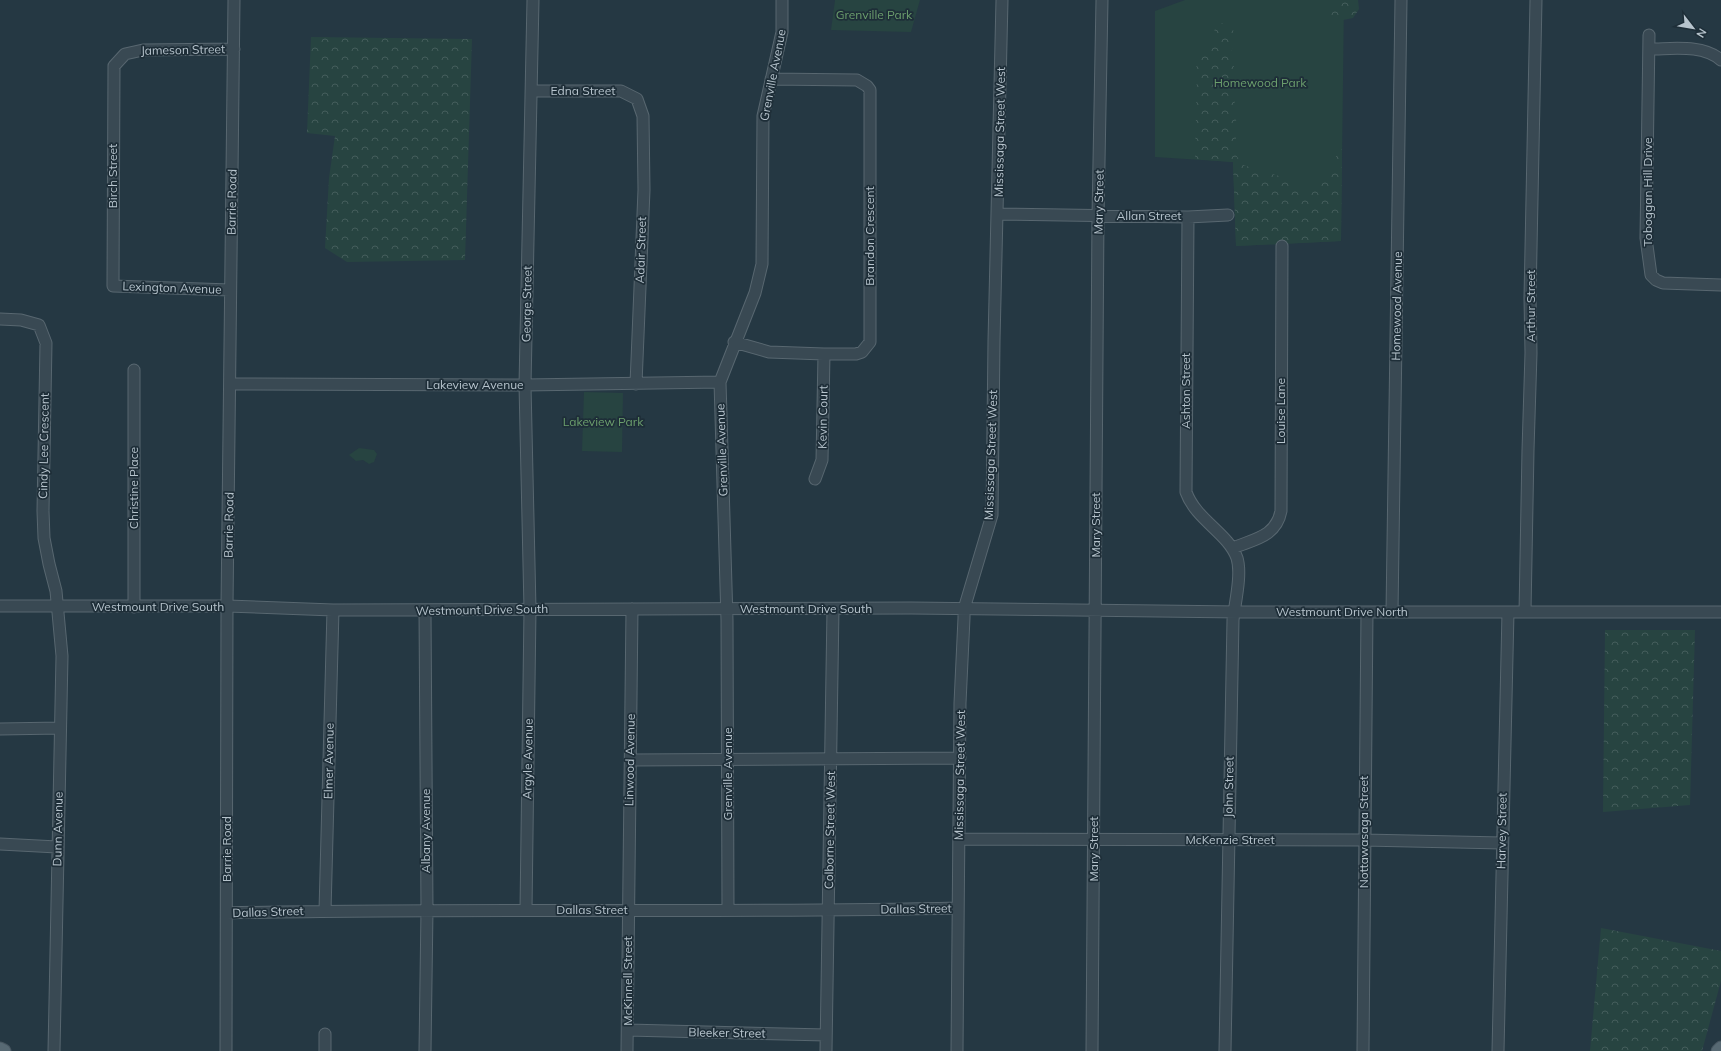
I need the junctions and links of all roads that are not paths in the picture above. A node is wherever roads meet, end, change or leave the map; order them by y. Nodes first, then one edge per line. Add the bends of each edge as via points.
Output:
1 (234, 0) edge
2 (533, 0) edge
3 (782, 0) edge
4 (1002, 0) edge
5 (1102, 0) edge
6 (1401, 0) edge
7 (1536, 0) edge
8 (1649, 35) dead end
9 (234, 49) junction
10 (1649, 49) junction
11 (1721, 60) edge
12 (114, 66) joint
13 (772, 79) junction
14 (532, 91) junction
15 (643, 116) joint
16 (998, 214) junction
17 (1228, 215) dead end
18 (1098, 216) junction
19 (1188, 217) junction
20 (1282, 246) dead end
21 (1721, 285) edge
22 (113, 286) joint
23 (230, 290) junction
24 (0, 320) edge
25 (734, 342) junction
26 (824, 354) junction
27 (134, 370) dead end
28 (720, 382) junction
29 (231, 384) junction
30 (636, 384) junction
31 (525, 385) junction
32 (815, 479) dead end
33 (1233, 548) junction
34 (0, 606) edge
35 (227, 606) junction
36 (57, 607) junction
37 (134, 607) junction
38 (530, 609) junction
39 (632, 609) junction
40 (727, 609) junction
41 (833, 609) junction
42 (964, 609) junction
43 (333, 610) junction
44 (425, 611) junction
45 (1096, 612) junction
46 (1234, 612) junction
47 (1367, 612) junction
48 (1392, 612) junction
49 (1508, 612) junction
50 (1526, 612) junction
51 (1721, 612) edge
52 (60, 728) junction
53 (0, 729) edge
54 (832, 758) junction
55 (960, 758) junction
56 (631, 760) junction
57 (728, 761) junction
58 (959, 839) junction
59 (1094, 840) junction
60 (1228, 840) junction
61 (1364, 840) junction
62 (1502, 843) junction
63 (0, 844) edge
64 (57, 847) junction
65 (958, 908) junction
66 (427, 910) junction
67 (526, 910) junction
68 (628, 910) junction
69 (728, 910) junction
70 (828, 910) junction
71 (325, 911) junction
72 (227, 913) junction
73 (628, 1030) junction
74 (325, 1034) dead end
75 (826, 1035) junction
76 (1721, 1048) edge
77 (0, 1049) edge
78 (4, 1051) edge
79 (54, 1051) edge
80 (226, 1051) edge
81 (325, 1051) edge
82 (425, 1051) edge
83 (627, 1051) edge
84 (826, 1051) edge
85 (957, 1051) edge
86 (1092, 1051) edge
87 (1225, 1051) edge
88 (1363, 1051) edge
89 (1498, 1051) edge
90 (1718, 1051) edge

1 - 9 street, Barrie Road
2 - 14 street, George Street
3 - 13 street, Grenville Avenue via 782,32
4 - 16 street, Mississaga Street West
5 - 18 street, Mary Street
6 - 48 street, Homewood Avenue
7 - 50 street, Arthur Street
8 - 10 street, Toboggan Hill Drive
9 - 12 street, Jameson Street via 143,50 125,54
9 - 23 street, Barrie Road
10 - 11 street via 1692,48
10 - 21 street, Toboggan Hill Drive via 1646,238 1651,274 1662,283
12 - 22 street, Birch Street
13 - 25 street, Grenville Avenue via 762,131 762,264 755,293
13 - 26 street, Brandon Crescent via 857,80 870,90 870,342 862,352 856,354
14 - 15 street, Edna Street via 621,91 637,98
14 - 31 street, George Street
15 - 30 street, Adair Street via 644,190
16 - 18 street, Allan Street
16 - 42 street, Mississaga Street West via 992,514
17 - 19 street, Allan Street
18 - 19 street, Allan Street
18 - 45 street, Mary Street
19 - 33 street, Ashton Street via 1186,492 1196,511
20 - 33 street, Louise Lane via 1281,511 1279,520 1269,533
22 - 23 street, Lexington Avenue
23 - 29 street, Barrie Road
24 - 36 street, Cindy Lee Crescent via 21,320 39,325 46,342 44,538
25 - 26 street, Brandon Crescent via 769,352
25 - 28 street, Grenville Avenue
26 - 32 street, Kevin Court via 822,460
27 - 37 street, Christine Place
28 - 30 street, Lakeview Avenue
28 - 40 street, Grenville Avenue
29 - 31 street, Lakeview Avenue
29 - 35 street, Barrie Road
30 - 31 street, Lakeview Avenue
31 - 38 street, George Street
33 - 46 street, John Street via 1238,559
34 - 36 street, Westmount Drive South
35 - 37 street, Westmount Drive South
35 - 43 street, Westmount Drive South
35 - 72 street, Barrie Road
36 - 37 street, Westmount Drive South
36 - 52 street, Dunn Avenue via 62,656
38 - 39 street, Westmount Drive South
38 - 44 street, Westmount Drive South
38 - 67 street, Argyle Avenue
39 - 40 street, Westmount Drive South
39 - 56 street, Linwood Avenue
40 - 41 street, Westmount Drive South
40 - 57 street, Grenville Avenue
41 - 42 street, Westmount Drive South
41 - 54 street, Colborne Street West
42 - 45 street, Westmount Drive North
42 - 55 street, Mississaga Street West
43 - 44 street, Westmount Drive South
43 - 71 street, Elmer Avenue
44 - 66 street, Albany Avenue
45 - 46 street, Westmount Drive North
45 - 59 street, Mary Street
46 - 47 street, Westmount Drive North
46 - 60 street, John Street
47 - 48 street, Westmount Drive North
47 - 61 street, Nottawasaga Street
48 - 49 street, Westmount Drive North
49 - 50 street, Westmount Drive North
49 - 62 street, Harvey Street
50 - 51 street, Westmount Drive North
52 - 53 street
52 - 64 street, Dunn Avenue
54 - 55 street
54 - 57 street
54 - 70 street, Colborne Street West
55 - 58 street, Mississaga Street West
56 - 57 street
56 - 68 street, Linwood Avenue
57 - 69 street, Grenville Avenue
58 - 59 street, McKenzie Street
58 - 65 street, Mississaga Street West
59 - 60 street, McKenzie Street
59 - 86 street, Mary Street
60 - 61 street, McKenzie Street
60 - 87 street, John Street
61 - 62 street, McKenzie Street
61 - 88 street, Nottawasaga Street
62 - 89 street, Harvey Street
63 - 64 street
64 - 79 street, Dunn Avenue
65 - 70 street, Dallas Street
65 - 85 street, Mississaga Street West
66 - 67 street, Dallas Street
66 - 71 street, Dallas Street
66 - 82 street, Albany Avenue
67 - 68 street, Dallas Street
68 - 69 street, Dallas Street
68 - 73 street, McKinnell Street
69 - 70 street, Dallas Street
70 - 75 street, Colborne Street West
71 - 72 street, Dallas Street
72 - 80 street, Barrie Road
73 - 75 street, Bleeker Street
73 - 83 street, McKinnell Street
74 - 81 street
75 - 84 street, Colborne Street West
76 - 90 main road
77 - 78 main road

